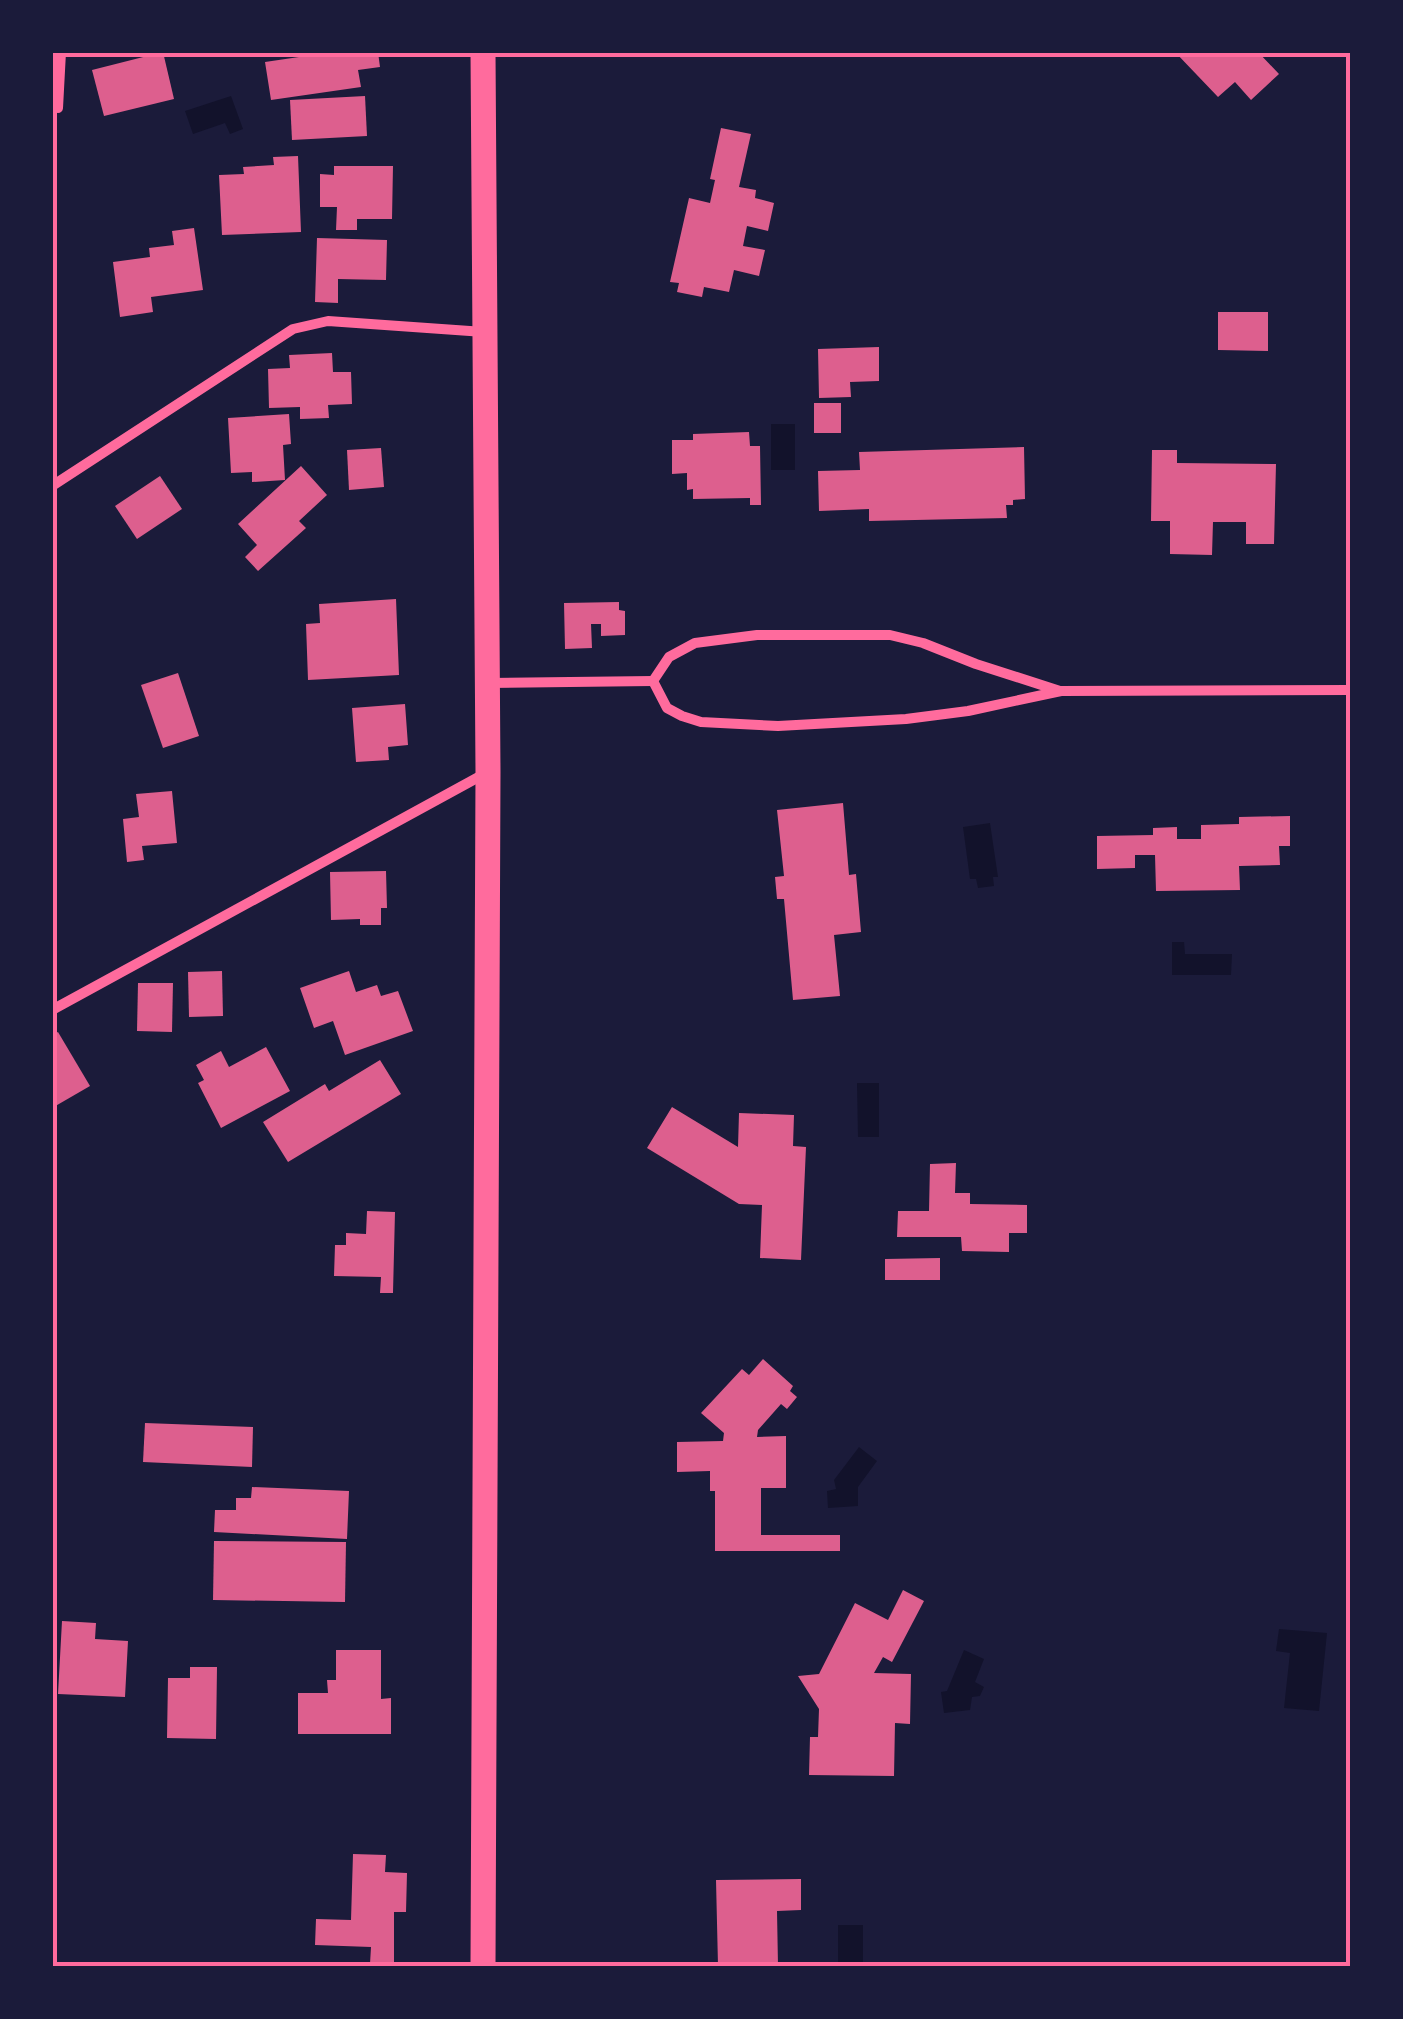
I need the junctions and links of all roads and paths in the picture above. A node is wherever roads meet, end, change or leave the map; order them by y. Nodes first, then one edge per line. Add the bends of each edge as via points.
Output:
1 (61, 52) edge
2 (482, 52) edge
3 (58, 108) dead end
4 (485, 332) junction
5 (52, 486) edge
6 (653, 681) junction
7 (488, 684) junction
8 (1350, 690) edge
9 (1060, 692) junction
10 (488, 772) junction
11 (52, 1010) edge
12 (483, 1966) edge

1 - 3 street
2 - 4 main road
4 - 5 street via 328,321 293,329
4 - 7 main road
6 - 7 street
6 - 9 street via 667,708 682,716 778,726 906,719
6 - 9 street via 669,657 695,643 758,635 890,635
7 - 10 main road
8 - 9 street
10 - 11 street
10 - 12 main road

